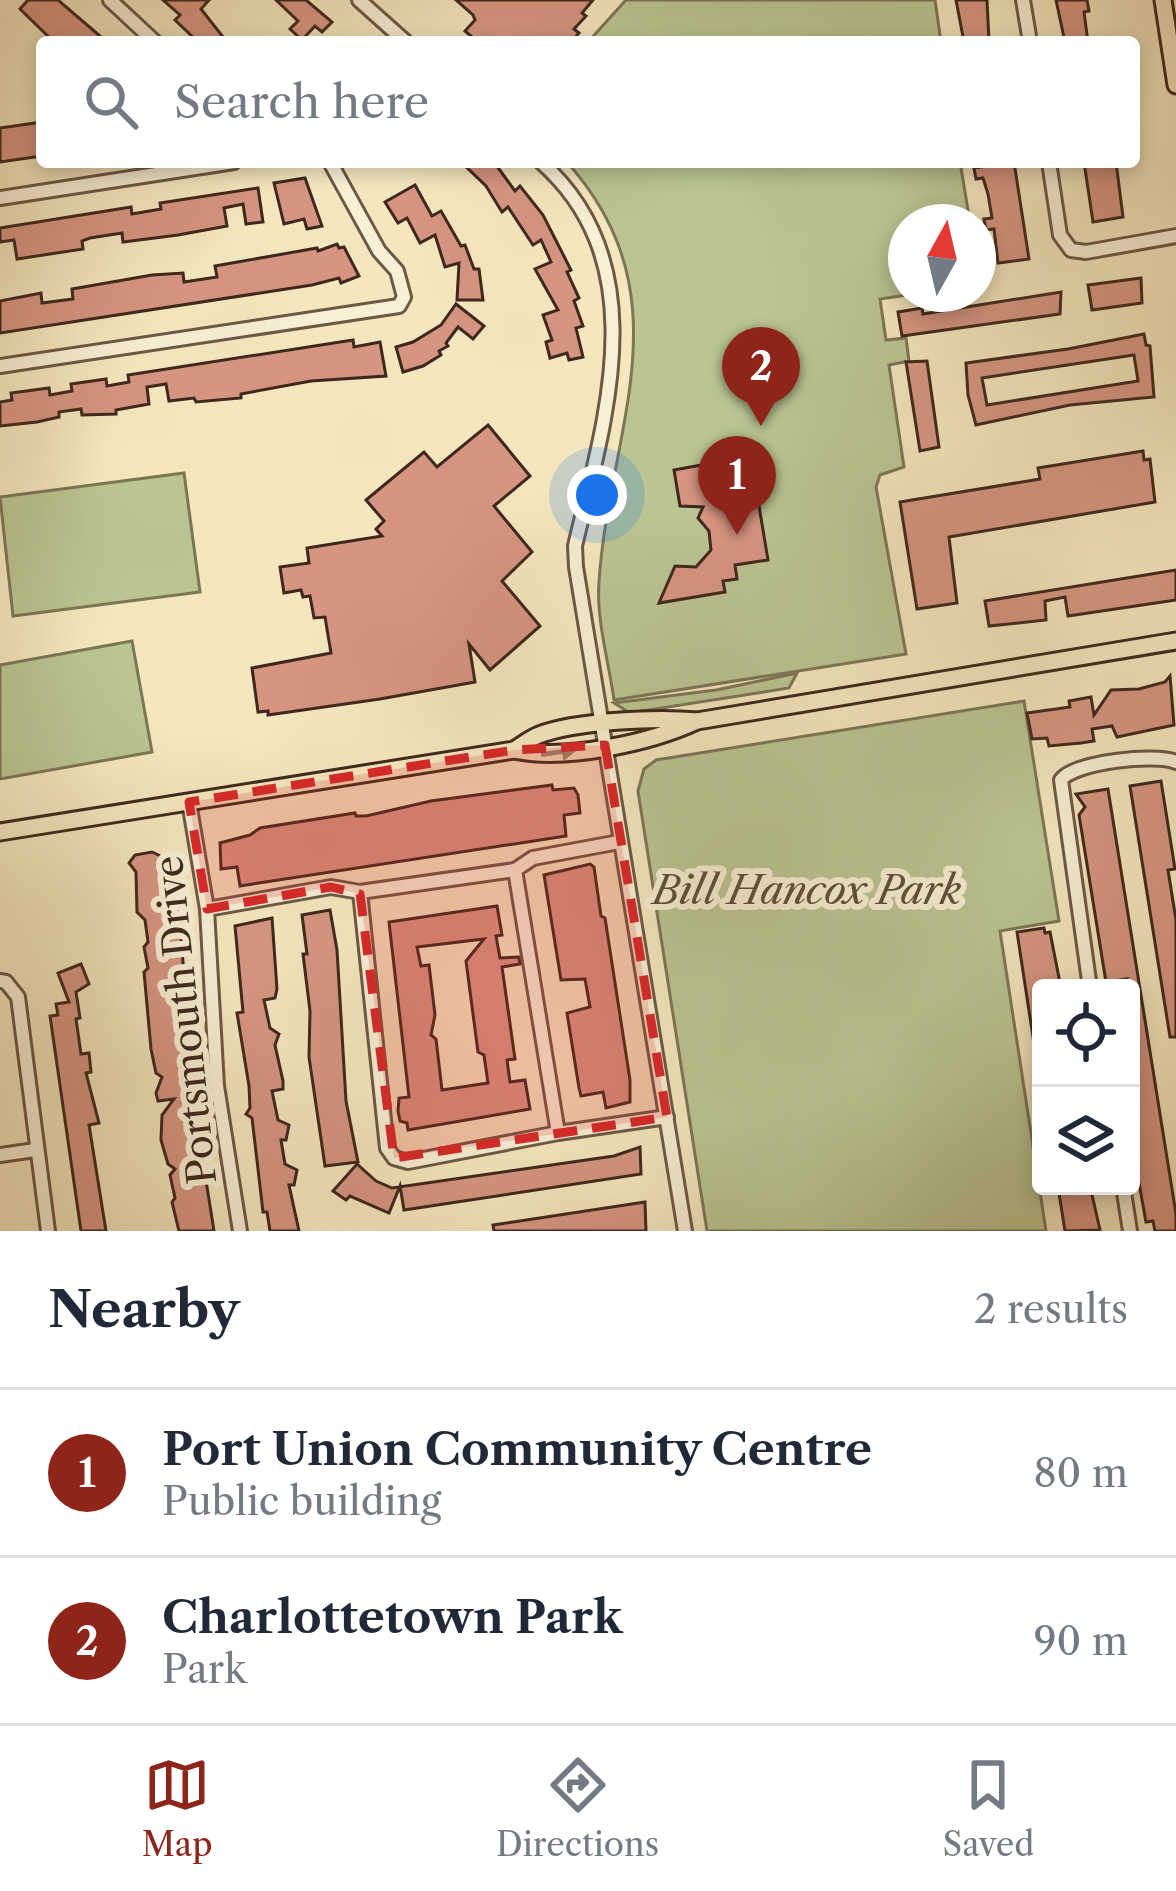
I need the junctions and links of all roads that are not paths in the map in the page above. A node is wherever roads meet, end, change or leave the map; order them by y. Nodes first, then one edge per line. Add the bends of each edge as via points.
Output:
1 (110, 0) edge
2 (359, 0) edge
3 (1023, 0) edge
4 (1163, 0) edge
5 (149, 36) edge
6 (399, 36) edge
7 (1029, 36) edge
8 (1176, 85) edge
9 (180, 168) edge
10 (333, 168) edge
11 (546, 168) edge
12 (1049, 168) edge
13 (0, 198) edge
14 (1176, 236) edge
15 (0, 366) edge
16 (1176, 641) edge
17 (697, 721) junction
18 (601, 726) junction
19 (605, 745) junction
20 (514, 750) junction
21 (1176, 761) edge
22 (189, 802) junction
23 (0, 832) edge
24 (619, 842) junction
25 (515, 870) junction
26 (360, 892) junction
27 (207, 909) junction
28 (1089, 979) edge
29 (0, 981) edge
30 (667, 1117) junction
31 (558, 1133) junction
32 (35, 1150) junction
33 (0, 1155) edge
34 (1124, 1195) edge
35 (48, 1231) edge
36 (240, 1231) edge
37 (685, 1231) edge
38 (1130, 1231) edge

1 - 5 street
2 - 6 street
3 - 7 street
4 - 8 main road
9 - 13 street
10 - 15 street via 402,280 399,306
11 - 18 street via 589,227 610,294 615,354 575,546
12 - 14 street via 1060,235 1071,250
16 - 17 main road
17 - 18 main road
17 - 19 main road via 666,736
18 - 19 street
18 - 20 main road via 539,735
20 -> 19 main road via 541,756
19 - 24 street
20 - 22 main road
21 - 28 street via 1085,766 1061,780
22 - 23 main road
22 - 27 street, Portsmouth Drive
24 - 25 street via 533,858
24 - 30 street
25 - 26 street
25 - 31 street
26 - 27 street via 331,887
26 - 31 street via 378,1082 394,1158 408,1162
27 - 36 street, Portsmouth Drive via 217,1086
29 - 32 street via 18,997
30 - 31 street
30 - 37 street
32 - 33 street
32 - 35 street
34 - 38 street

